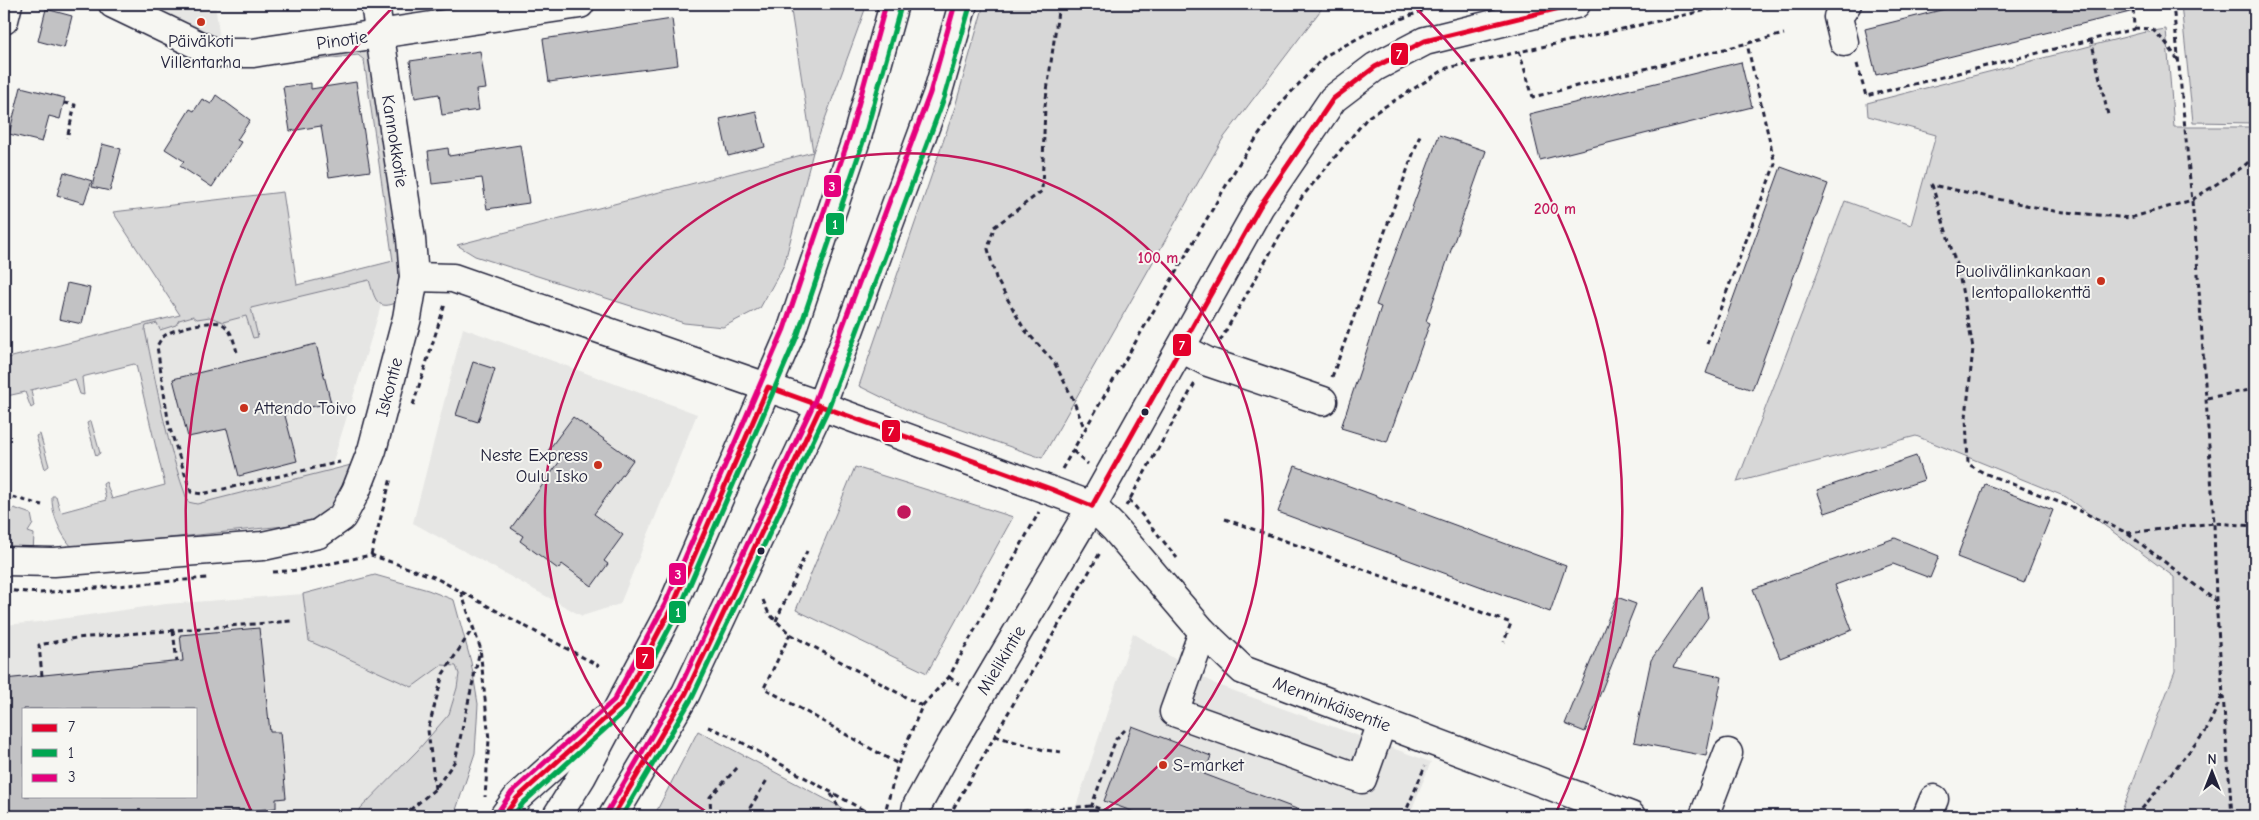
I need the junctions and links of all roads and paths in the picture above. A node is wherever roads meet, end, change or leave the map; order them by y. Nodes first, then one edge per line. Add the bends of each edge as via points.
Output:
1 (8, 4) edge
2 (113, 4) edge
3 (375, 4) edge
4 (580, 4) edge
5 (894, 4) edge
6 (963, 4) edge
7 (1059, 4) edge
8 (1441, 4) edge
9 (1576, 4) edge
10 (1734, 4) edge
11 (1847, 4) edge
12 (2133, 4) edge
13 (2172, 4) edge
14 (4, 20) edge
15 (2134, 28) junction
16 (1784, 34) dead end
17 (379, 35) junction
18 (2090, 39) junction
19 (1844, 42) joint
20 (1747, 44) junction
21 (1519, 51) junction
22 (2178, 61) junction
23 (64, 103) dead end
24 (2108, 115) dead end
25 (1420, 135) dead end
26 (67, 138) dead end
27 (2255, 156) edge
28 (2192, 200) junction
29 (414, 278) junction
30 (453, 278) junction
31 (1707, 344) dead end
32 (1180, 348) junction
33 (237, 352) dead end
34 (1208, 362) junction
35 (768, 387) junction
36 (2255, 389) edge
37 (2206, 398) junction
38 (1323, 401) joint
39 (821, 406) junction
40 (412, 410) dead end
41 (1085, 430) junction
42 (370, 456) junction
43 (392, 474) dead end
44 (1051, 489) junction
45 (4, 495) edge
46 (1130, 499) junction
47 (42, 505) dead end
48 (1092, 506) junction
49 (1225, 519) dead end
50 (2214, 523) junction
51 (2255, 526) edge
52 (1114, 528) junction
53 (2127, 533) junction
54 (807, 551) dead end
55 (4, 561) edge
56 (1181, 563) dead end
57 (461, 591) junction
58 (763, 600) dead end
59 (2216, 601) junction
60 (292, 621) dead end
61 (776, 621) junction
62 (474, 627) junction
63 (173, 631) junction
64 (1203, 632) junction
65 (790, 634) junction
66 (1504, 642) dead end
67 (480, 647) junction
68 (177, 662) dead end
69 (599, 666) dead end
70 (42, 676) dead end
71 (2223, 694) junction
72 (620, 705) junction
73 (922, 706) junction
74 (1382, 723) junction
75 (708, 727) dead end
76 (1125, 730) dead end
77 (995, 736) junction
78 (1434, 743) junction
79 (1062, 752) dead end
80 (1728, 753) dead end
81 (898, 764) junction
82 (737, 768) dead end
83 (767, 780) dead end
84 (435, 789) junction
85 (830, 793) junction
86 (1092, 806) junction
87 (494, 812) edge
88 (950, 814) edge
89 (403, 816) edge
90 (557, 816) edge
91 (613, 816) edge
92 (711, 816) edge
93 (745, 816) edge
94 (838, 816) edge
95 (874, 816) edge
96 (884, 816) edge
97 (916, 816) edge
98 (955, 816) edge
99 (1088, 816) edge
100 (1118, 816) edge
101 (1404, 816) edge
102 (1631, 816) edge
103 (1704, 816) edge
104 (2136, 816) edge
105 (2232, 816) edge

1 - 14 street
2 - 17 street, Pinotie via 215,53 253,53
3 - 17 street, Kannokkotie
4 - 17 street, Pinotie
5 - 35 street via 857,137 791,332
6 - 39 street via 937,95
7 - 41 path via 1045,106 1042,191 994,227 988,249 996,278 1024,329 1054,362
8 - 41 path via 1377,28 1325,56 1281,103 1238,165
9 - 32 street, Mielikintie via 1425,41 1375,67 1333,99 1260,206
10 - 21 path
11 - 19 street via 1838,17
12 - 15 path
13 - 22 path
15 - 18 path
15 - 22 path via 2152,29
16 - 20 path
17 - 29 street, Kannokkotie via 411,239
18 - 19 path via 1866,96 1852,45
18 - 24 path
20 - 21 path via 1533,97
20 - 31 path via 1775,164
21 - 34 path via 1447,68 1368,117 1302,197
22 - 28 path
23 - 26 path via 75,105
25 - 38 path
27 - 28 path
28 - 37 path
28 - 53 path via 2130,218 2054,212 1932,185 1959,274 1973,348 1966,417 1968,464
29 - 30 street
29 - 42 street, Iskontie via 407,318
30 - 35 street
30 - 40 path
32 - 34 street
32 - 48 street, Mielikintie
33 - 42 path via 226,328 220,323 210,322 168,332 158,346 169,426 191,492 202,494
34 - 38 street
34 - 46 path
35 - 39 street
35 - 72 street via 672,607
36 - 37 path
37 - 50 path
39 - 44 street
39 - 91 street via 686,693
41 - 44 path
42 - 55 street, Iskontie via 342,517 318,534 263,546 54,562
43 - 57 path via 372,555 434,577
44 - 48 street
44 - 73 path via 949,677
45 - 47 path
46 - 52 path
46 - 56 path
48 - 52 street, Menninkäisentie
48 - 97 street, Mielikintie via 949,748 917,806
49 - 66 path via 1510,623
50 - 51 path
50 - 53 path
50 - 59 path
52 - 64 street, Menninkäisentie
52 - 77 path
53 - 59 path
54 - 61 path
57 - 62 path
57 - 69 path
58 - 61 path
59 - 71 path
60 - 63 path
61 - 65 path
62 - 67 path
62 - 84 path via 443,674 428,730
63 - 68 path
63 - 70 path via 76,638 39,645
64 - 74 street, Menninkäisentie via 1244,670
64 - 74 street via 1174,712 1362,779
65 - 73 path
65 - 81 path via 764,688
67 - 84 path via 455,761
67 - 87 path
71 - 104 path via 2206,731
71 - 105 path
72 - 87 street via 516,798
72 - 90 street
73 - 81 path
74 - 78 street, Menninkäisentie
75 - 85 path via 732,737
76 - 86 path via 1116,739
77 - 79 path
77 - 88 path
78 - 101 path
78 - 102 street, Menninkäisentie
80 - 103 street
81 - 96 path
82 - 92 path via 710,797
83 - 93 path
84 - 89 path
85 - 94 path via 841,810
85 - 95 path
86 - 88 path
86 - 99 path
86 - 100 path
88 - 98 path

